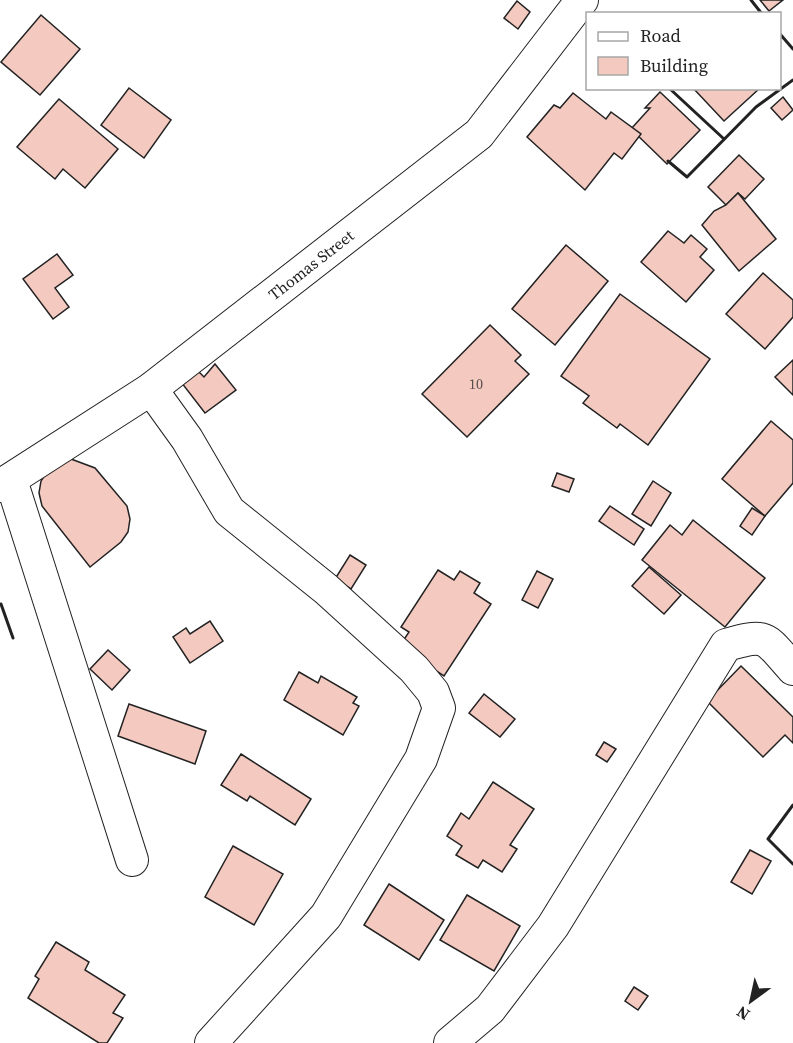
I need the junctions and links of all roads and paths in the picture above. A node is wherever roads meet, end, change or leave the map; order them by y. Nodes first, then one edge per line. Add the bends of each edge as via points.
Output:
1 (582, 0) edge
2 (151, 389) junction
3 (5, 483) edge
4 (793, 669) edge
5 (132, 860) dead end
6 (211, 1043) edge
7 (450, 1043) edge

1 - 2 street, Thomas Street via 478,134
2 - 3 street, Thomas Street
2 - 6 street via 187,439 229,511 414,669 433,692 439,708 421,759 326,916
3 - 5 street
4 - 7 street via 765,638 726,645 553,926 490,1009

